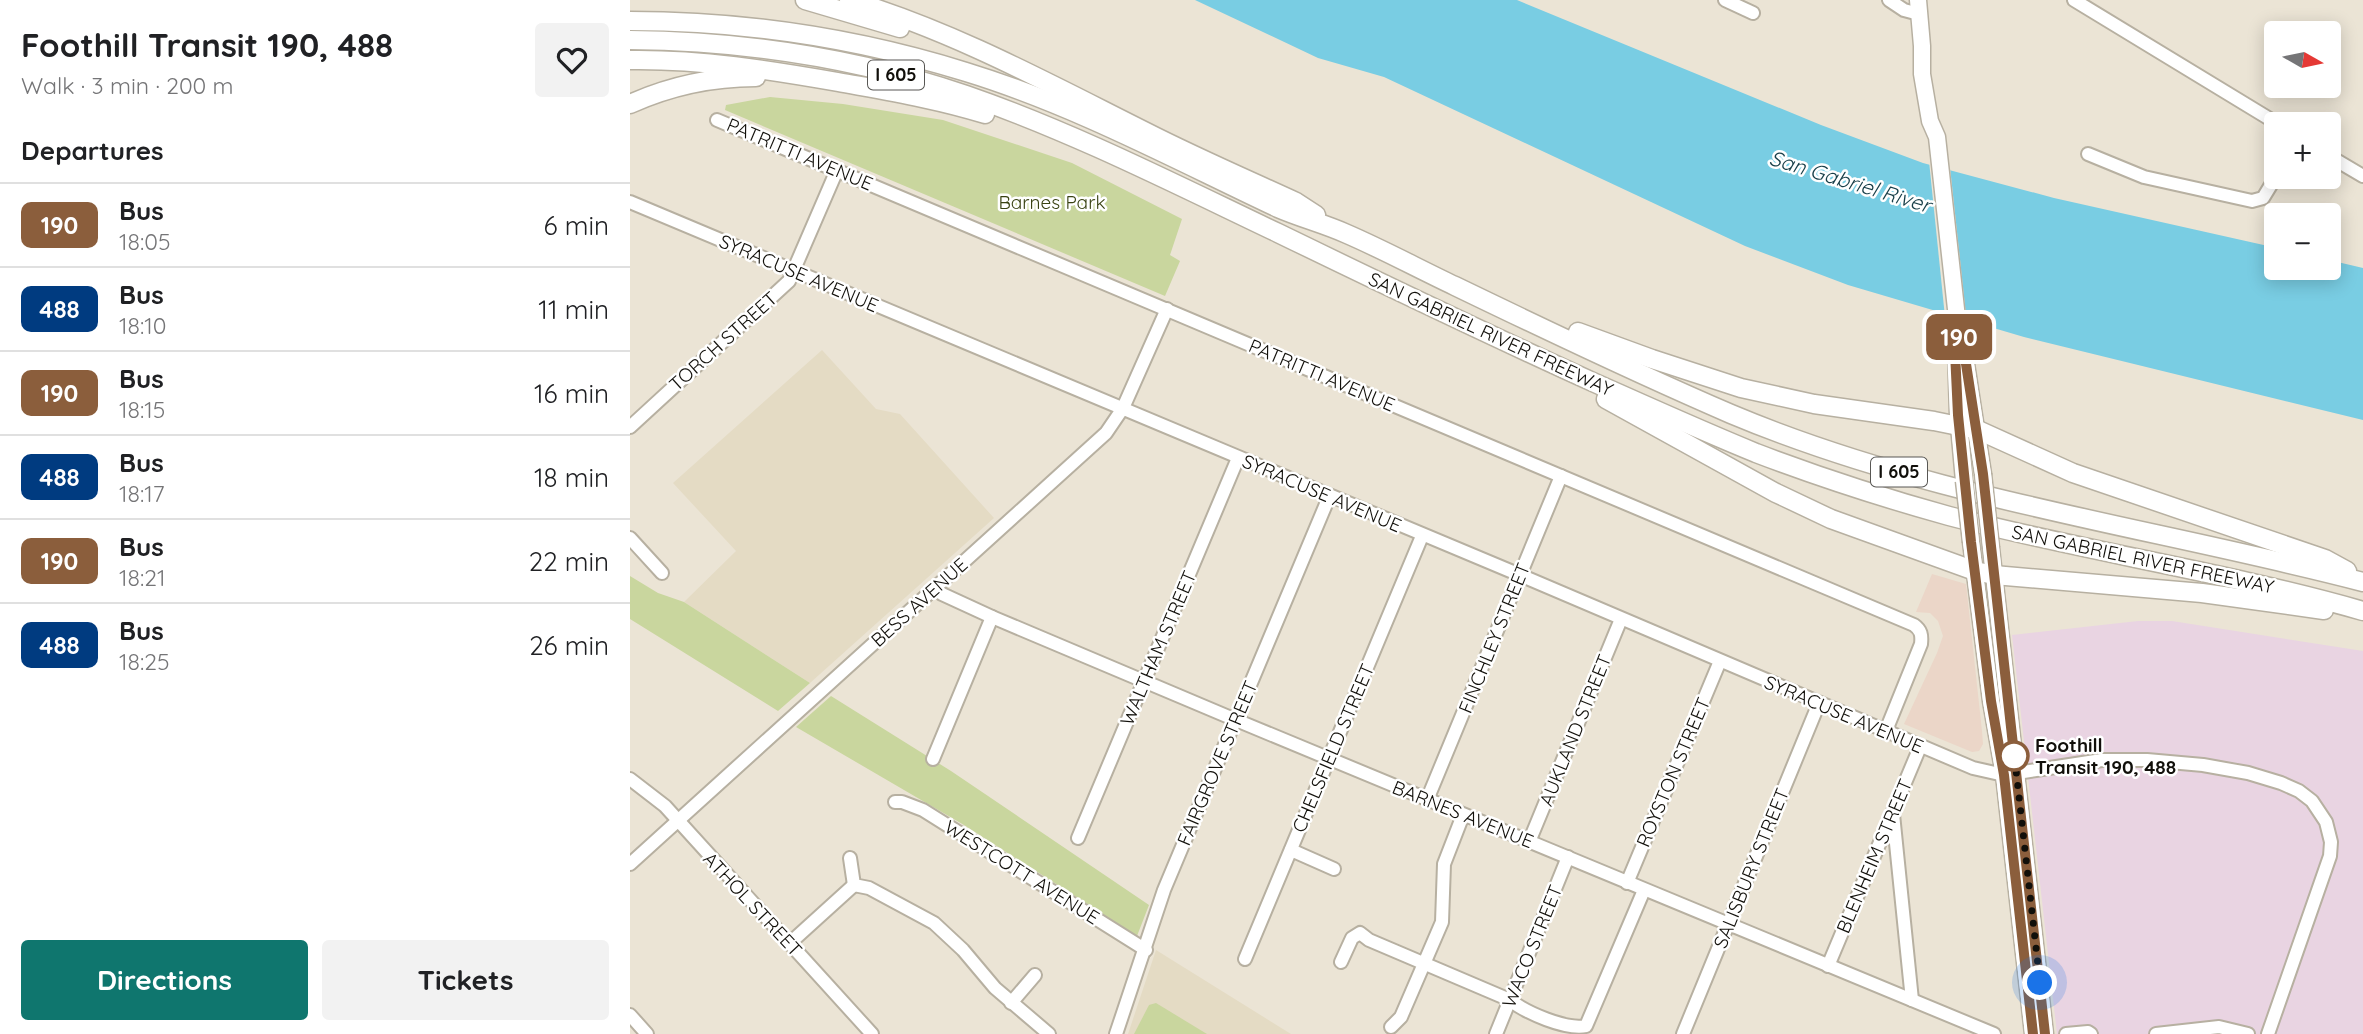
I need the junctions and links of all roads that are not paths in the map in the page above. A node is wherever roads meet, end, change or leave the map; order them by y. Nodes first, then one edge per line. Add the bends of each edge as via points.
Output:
1 (805, 0) edge
2 (849, 0) edge
3 (1725, 0) edge
4 (1889, 0) edge
5 (2074, 0) edge
6 (1918, 7) edge
7 (1753, 13) dead end
8 (630, 21) edge
9 (630, 40) edge
10 (630, 60) edge
11 (999, 61) junction
12 (824, 80) junction
13 (630, 104) edge
14 (2264, 115) edge
15 (717, 120) dead end
16 (2088, 154) dead end
17 (2341, 163) edge
18 (837, 170) junction
19 (1147, 170) junction
20 (2363, 176) edge
21 (2268, 189) edge
22 (630, 202) edge
23 (1344, 232) junction
24 (795, 272) junction
25 (1460, 289) junction
26 (1167, 309) junction
27 (1959, 336) junction
28 (1496, 338) junction
29 (1123, 408) junction
30 (1959, 425) junction
31 (630, 427) edge
32 (1978, 430) junction
33 (1238, 458) junction
34 (1562, 476) junction
35 (1329, 497) junction
36 (1422, 536) junction
37 (630, 538) edge
38 (1975, 570) junction
39 (662, 573) dead end
40 (1520, 575) junction
41 (1994, 575) junction
42 (2363, 581) edge
43 (934, 588) junction
44 (2363, 614) edge
45 (992, 617) junction
46 (1621, 619) junction
47 (1720, 661) junction
48 (1144, 680) junction
49 (1819, 703) junction
50 (1236, 720) junction
51 (1885, 733) junction
52 (1920, 747) junction
53 (933, 759) dead end
54 (1329, 759) junction
55 (2010, 774) junction
56 (630, 779) edge
57 (1427, 800) junction
58 (895, 802) dead end
59 (1893, 810) junction
60 (1463, 815) junction
61 (678, 821) junction
62 (1077, 838) dead end
63 (1529, 842) junction
64 (1291, 850) junction
65 (1568, 857) junction
66 (850, 858) dead end
67 (630, 864) edge
68 (1334, 869) dead end
69 (1627, 883) junction
70 (854, 885) junction
71 (1644, 890) junction
72 (1728, 924) junction
73 (790, 943) junction
74 (1146, 950) junction
75 (1245, 959) dead end
76 (1341, 962) dead end
77 (1424, 964) junction
78 (1828, 966) junction
79 (1035, 975) dead end
80 (1510, 1000) junction
81 (1912, 1000) junction
82 (1011, 1003) junction
83 (630, 1015) edge
84 (1391, 1027) dead end
85 (647, 1034) edge
86 (872, 1034) edge
87 (1049, 1034) edge
88 (1116, 1034) edge
89 (1496, 1034) edge
90 (1683, 1034) edge
91 (1994, 1034) edge
92 (2033, 1034) edge
93 (2046, 1034) edge
94 (2066, 1034) edge
95 (2091, 1034) edge
96 (2156, 1034) edge
97 (2248, 1034) edge
98 (2268, 1034) edge

1 - 11 highway
2 - 11 highway via 926,27
3 - 7 street
4 - 6 street via 1904,10
5 - 14 street
6 - 27 main road via 1940,121 1938,143
8 - 23 highway, SAN GABRIEL RIVER FREEWAY / I 605 via 790,32 968,72 1045,101 1290,213
9 - 19 highway, SAN GABRIEL RIVER FREEWAY / I 605 via 789,51 911,78 1030,119
10 - 12 highway via 726,65
11 - 23 highway via 1296,202
12 - 13 highway via 711,80
12 - 19 highway via 970,109
15 - 18 street, PATRITTI AVENUE
16 - 21 street via 2144,177 2252,201 2263,198
17 - 20 street
18 - 24 street, TORCH STREET
18 - 26 street, PATRITTI AVENUE
19 - 28 highway, SAN GABRIEL RIVER FREEWAY / I 605
22 - 24 street, SYRACUSE AVENUE
23 - 25 highway, SAN GABRIEL RIVER FREEWAY / I 605
24 - 29 street, SYRACUSE AVENUE
24 - 31 street, TORCH STREET
25 - 30 highway via 1741,388 1814,404
25 - 42 highway, SAN GABRIEL RIVER FREEWAY / I 605 via 1734,414 1831,451 2007,502
26 - 29 street, BESS AVENUE
26 - 34 street, PATRITTI AVENUE
27 - 30 main road via 1955,352
27 - 32 main road
28 - 38 highway via 1776,493 1831,519
28 - 44 highway, SAN GABRIEL RIVER FREEWAY / I 605 via 1704,432 1880,496 1962,519 2253,582
29 - 33 street, SYRACUSE AVENUE
29 - 43 street, BESS AVENUE via 1106,433
30 - 32 highway
30 - 38 main road, bridge
32 - 41 main road, bridge
32 - 42 highway via 2073,473 2325,559
33 - 35 street, SYRACUSE AVENUE
33 - 48 street, WALTHAM STREET
34 - 40 street, FINCHLEY STREET
34 - 51 street, PATRITTI AVENUE via 1919,628 1922,635 1917,655
35 - 36 street, SYRACUSE AVENUE
35 - 50 street, FAIRGROVE STREET
36 - 40 street, SYRACUSE AVENUE
36 - 54 street, CHELSFIELD STREET
37 - 39 street
38 - 41 highway
38 - 55 main road via 1991,701
40 - 46 street, SYRACUSE AVENUE
40 - 57 street, FINCHLEY STREET
41 - 44 highway via 2203,593
41 - 55 main road
43 - 45 street, BARNES AVENUE
43 - 61 street, BESS AVENUE
45 - 48 street, BARNES AVENUE
45 - 53 street
46 - 47 street, SYRACUSE AVENUE
46 - 63 street, AUKLAND STREET
47 - 49 street, SYRACUSE AVENUE
47 - 69 street, ROYSTON STREET
48 - 50 street, BARNES AVENUE
48 - 62 street, WALTHAM STREET
49 - 51 street, SYRACUSE AVENUE
49 - 72 street, SALISBURY STREET
50 - 54 street, BARNES AVENUE
50 - 74 street, FAIRGROVE STREET via 1156,910
51 - 52 street, SYRACUSE AVENUE
52 - 55 street, SYRACUSE AVENUE via 1973,768
52 - 59 street, BLENHEIM STREET
54 - 57 street, BARNES AVENUE
54 - 64 street, CHELSFIELD STREET
55 - 92 main road
55 - 93 main road
55 - 98 street via 2102,760 2177,762 2248,773 2281,783 2312,801 2326,822 2330,856
56 - 61 street, ATHOL STREET
57 - 60 street, BARNES AVENUE
58 - 74 street, WESTCOTT AVENUE via 923,810
59 - 78 street, BLENHEIM STREET
59 - 81 street
60 - 63 street, BARNES AVENUE
60 - 77 street via 1444,864 1442,922
61 - 67 street, BESS AVENUE
61 - 73 street, ATHOL STREET
63 - 65 street, BARNES AVENUE
64 - 68 street
64 - 75 street, CHELSFIELD STREET
65 - 69 street, BARNES AVENUE
65 - 80 street, WACO STREET
66 - 70 street
69 - 71 street, BARNES AVENUE
70 - 73 street
70 - 82 street via 869,888 934,923
71 - 72 street, BARNES AVENUE
71 - 80 street via 1586,1026 1567,1026
72 - 78 street, BARNES AVENUE
72 - 90 street, SALISBURY STREET
73 - 86 street, ATHOL STREET
74 - 88 street, FAIRGROVE STREET
76 - 77 street via 1360,933
77 - 80 street
77 - 84 street via 1401,1017
78 - 81 street, BARNES AVENUE
79 - 82 street
80 - 89 street, WACO STREET
81 - 91 street, BARNES AVENUE
82 - 87 street
83 - 85 street
94 - 95 street
96 - 97 street via 2219,1027

